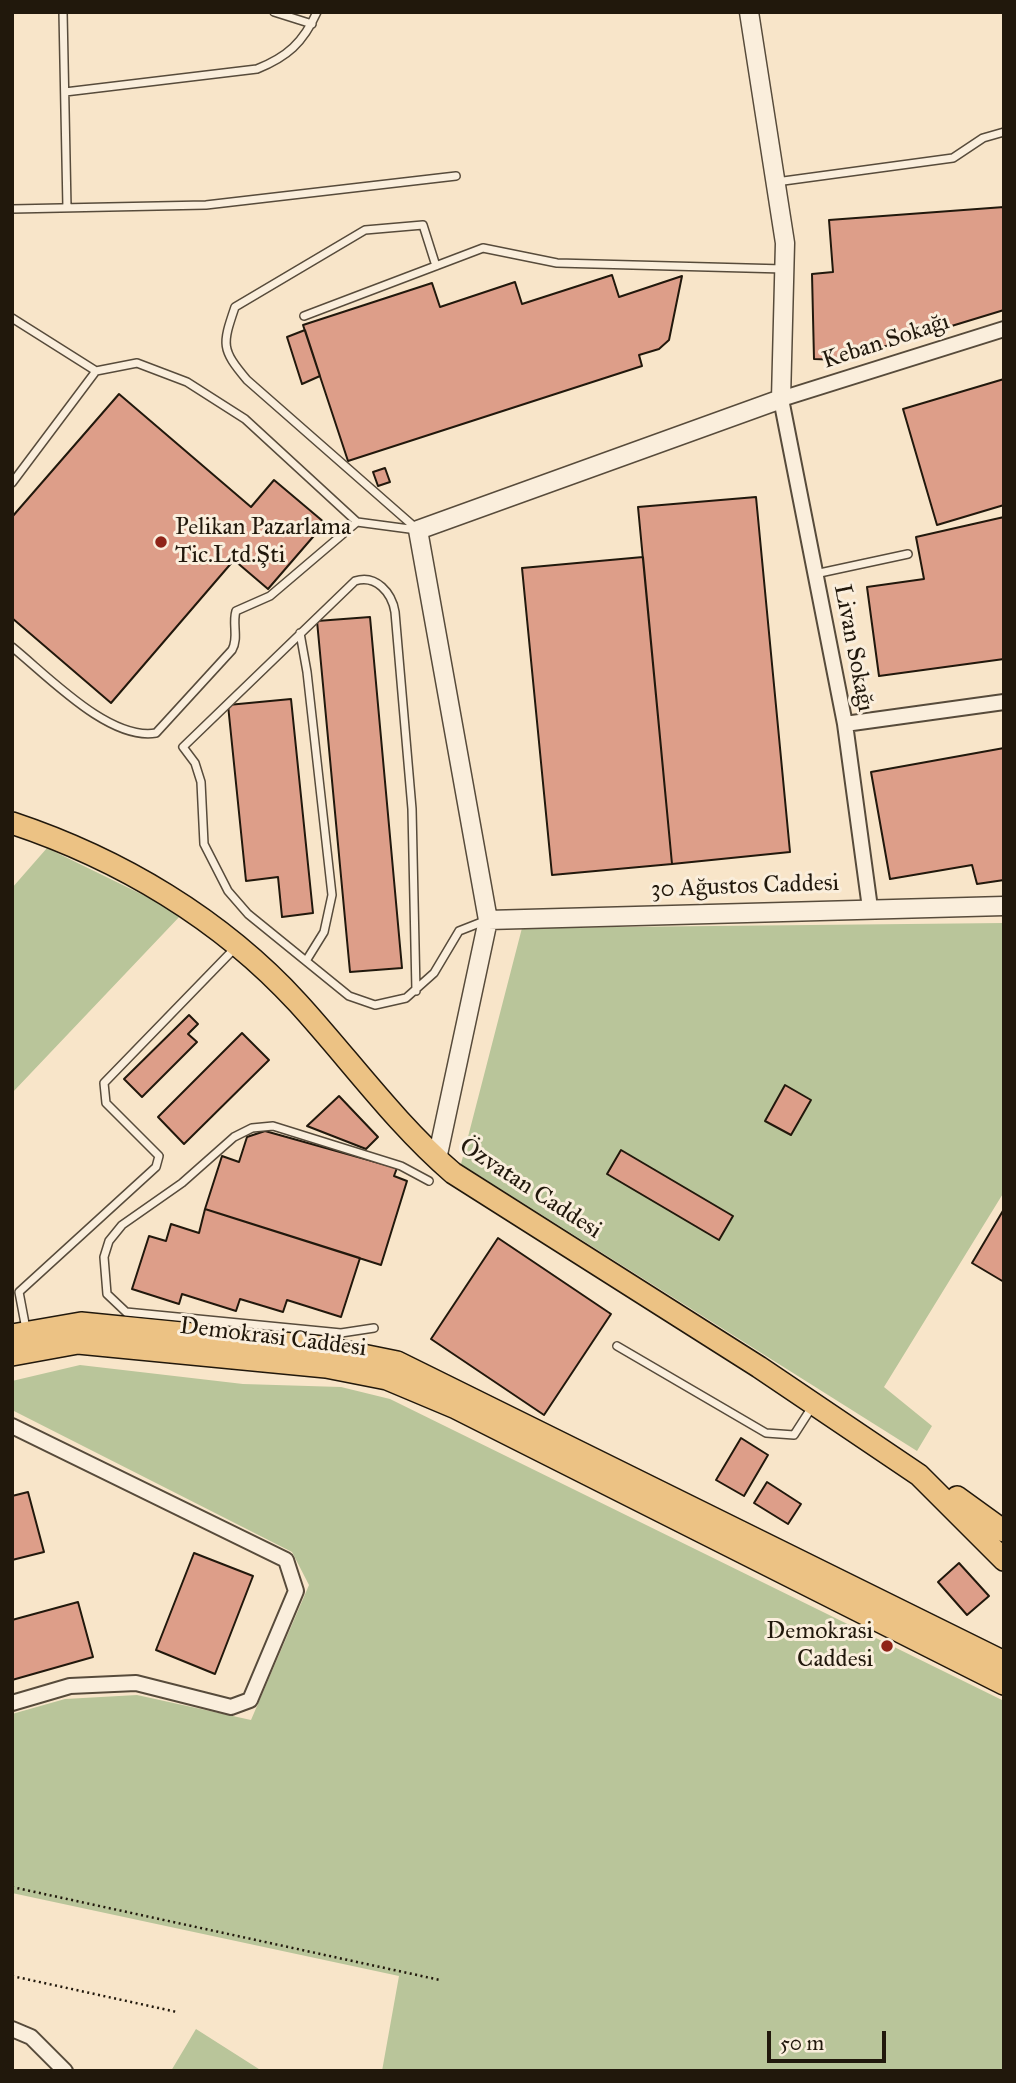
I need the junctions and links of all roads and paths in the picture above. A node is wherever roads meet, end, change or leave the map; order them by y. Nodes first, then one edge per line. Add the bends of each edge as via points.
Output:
1 (63, 12) edge
2 (274, 12) edge
3 (317, 12) edge
4 (749, 12) edge
5 (312, 24) junction
6 (65, 92) junction
7 (1004, 132) edge
8 (456, 176) dead end
9 (775, 182) junction
10 (67, 208) junction
11 (12, 209) edge
12 (436, 266) junction
13 (784, 269) junction
14 (304, 316) dead end
15 (12, 317) edge
16 (1004, 329) edge
17 (96, 371) junction
18 (781, 399) junction
19 (12, 482) edge
20 (357, 522) junction
21 (418, 530) junction
22 (908, 554) dead end
23 (816, 573) junction
24 (300, 633) junction
25 (12, 647) edge
26 (1004, 702) edge
27 (845, 724) junction
28 (12, 823) edge
29 (1004, 906) edge
30 (870, 908) junction
31 (488, 920) junction
32 (239, 945) junction
33 (306, 961) junction
34 (416, 991) junction
35 (437, 1159) junction
36 (429, 1181) dead end
37 (374, 1328) dead end
38 (19, 1332) edge
39 (617, 1346) dead end
40 (12, 1355) edge
41 (814, 1404) junction
42 (12, 1426) edge
43 (919, 1475) junction
44 (1004, 1531) edge
45 (1004, 1560) edge
46 (1004, 1662) edge
47 (1004, 1684) edge
48 (12, 1703) edge
49 (12, 1887) edge
50 (12, 1976) edge
51 (440, 1980) dead end
52 (177, 2012) dead end
53 (12, 2029) edge
54 (65, 2071) edge

1 - 6 lane
2 - 5 lane
3 - 5 lane
4 - 9 street
5 - 6 lane via 297,47 281,60 257,69
6 - 10 lane
7 - 9 lane via 983,138 953,158
8 - 10 lane via 206,205
9 - 13 street via 785,243
10 - 11 lane
12 - 13 lane via 484,248 557,263
12 - 14 lane
12 - 21 lane via 423,225 365,230 235,307 226,333 227,356 247,380
13 - 18 street
15 - 17 lane
16 - 18 street, Keban Sokağı
17 - 19 lane
17 - 20 lane via 137,363 187,382 245,419
18 - 21 street
18 - 23 street, Livan Sokağı
20 - 21 lane
20 - 25 lane via 270,596 236,611 232,650 156,733 128,733 106,722
21 - 31 street
22 - 23 lane
23 - 27 street, Livan Sokağı
24 - 33 lane via 331,895 324,932
24 - 33 lane via 183,747 198,772 204,844 224,884 248,914
24 - 34 lane via 359,579 380,585 394,604 412,809
26 - 27 street
27 - 30 street, Livan Sokağı
28 - 32 main road, Özvatan Caddesi via 106,863 189,908
29 - 30 street, 30 Ağustos Caddesi
30 - 31 street, 30 Ağustos Caddesi
31 - 34 lane via 460,931 439,966
31 - 35 street
32 - 35 main road, Özvatan Caddesi via 297,1002
32 - 38 lane via 104,1083 106,1103 159,1156 156,1167 19,1292
33 - 34 lane via 340,990 367,1003 391,1004
35 - 41 main road, Özvatan Caddesi
36 - 37 lane via 401,1166 273,1126 252,1128 234,1137 182,1183 122,1225 106,1249 107,1294 126,1312 341,1333
38 - 46 main road, Demokrasi Caddesi via 81,1323 323,1347 397,1362
39 - 41 lane via 766,1433 794,1435
40 - 47 main road, Demokrasi Caddesi via 78,1343 326,1367 387,1379 456,1408
41 - 43 main road, Özvatan Caddesi
42 - 48 street via 286,1560 296,1591 250,1700 231,1707 135,1684 71,1686
43 - 44 main road
43 - 45 main road, Özvatan Caddesi
49 - 51 path
50 - 52 path
53 - 54 street via 31,2037

